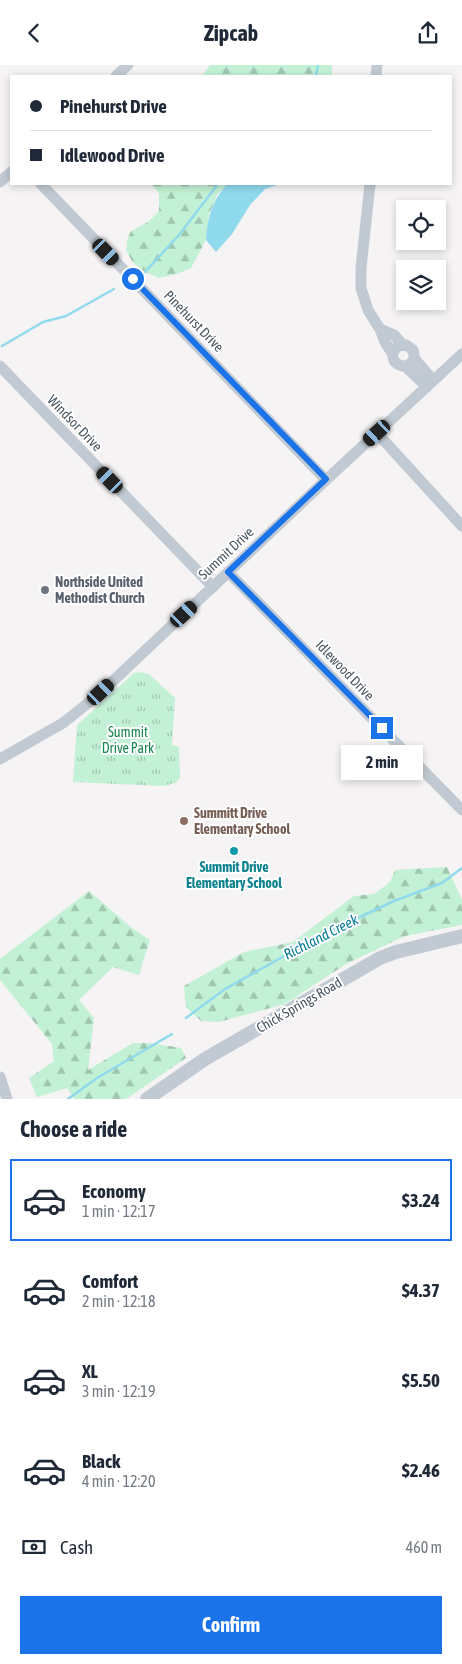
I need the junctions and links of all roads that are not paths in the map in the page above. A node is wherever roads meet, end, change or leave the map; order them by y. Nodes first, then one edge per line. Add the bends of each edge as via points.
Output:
1 (128, 65) edge
2 (117, 75) edge
3 (10, 173) edge
4 (0, 182) edge
5 (42, 185) edge
6 (370, 185) edge
7 (380, 329) junction
8 (402, 344) junction
9 (392, 353) junction
10 (462, 354) edge
11 (414, 358) junction
12 (0, 366) edge
13 (405, 366) junction
14 (430, 383) junction
15 (377, 433) junction
16 (326, 479) junction
17 (462, 526) edge
18 (228, 572) junction
19 (213, 587) junction
20 (0, 759) edge
21 (462, 810) edge
22 (462, 936) edge
23 (0, 1077) edge
24 (6, 1099) edge
25 (147, 1099) edge

1 - 2 street
3 - 4 street
5 - 16 street, Pinehurst Drive
6 - 7 street via 360,288
7 - 8 street via 394,335
7 - 9 street
8 - 9 street
8 - 11 street via 413,350
9 - 13 street via 397,365
10 - 14 street, Summit Drive
11 - 13 street
11 - 14 street
12 - 19 street, Windsor Drive
13 - 14 street
14 - 15 street, Summit Drive
15 - 16 street, Summit Drive
15 - 17 street
16 - 18 street, Summit Drive
18 - 19 street, Summit Drive
18 - 21 street, Idlewood Drive
19 - 20 street, Summit Drive via 74,715
22 - 25 street, Chick Springs Road via 380,958 205,1059
23 - 24 street

